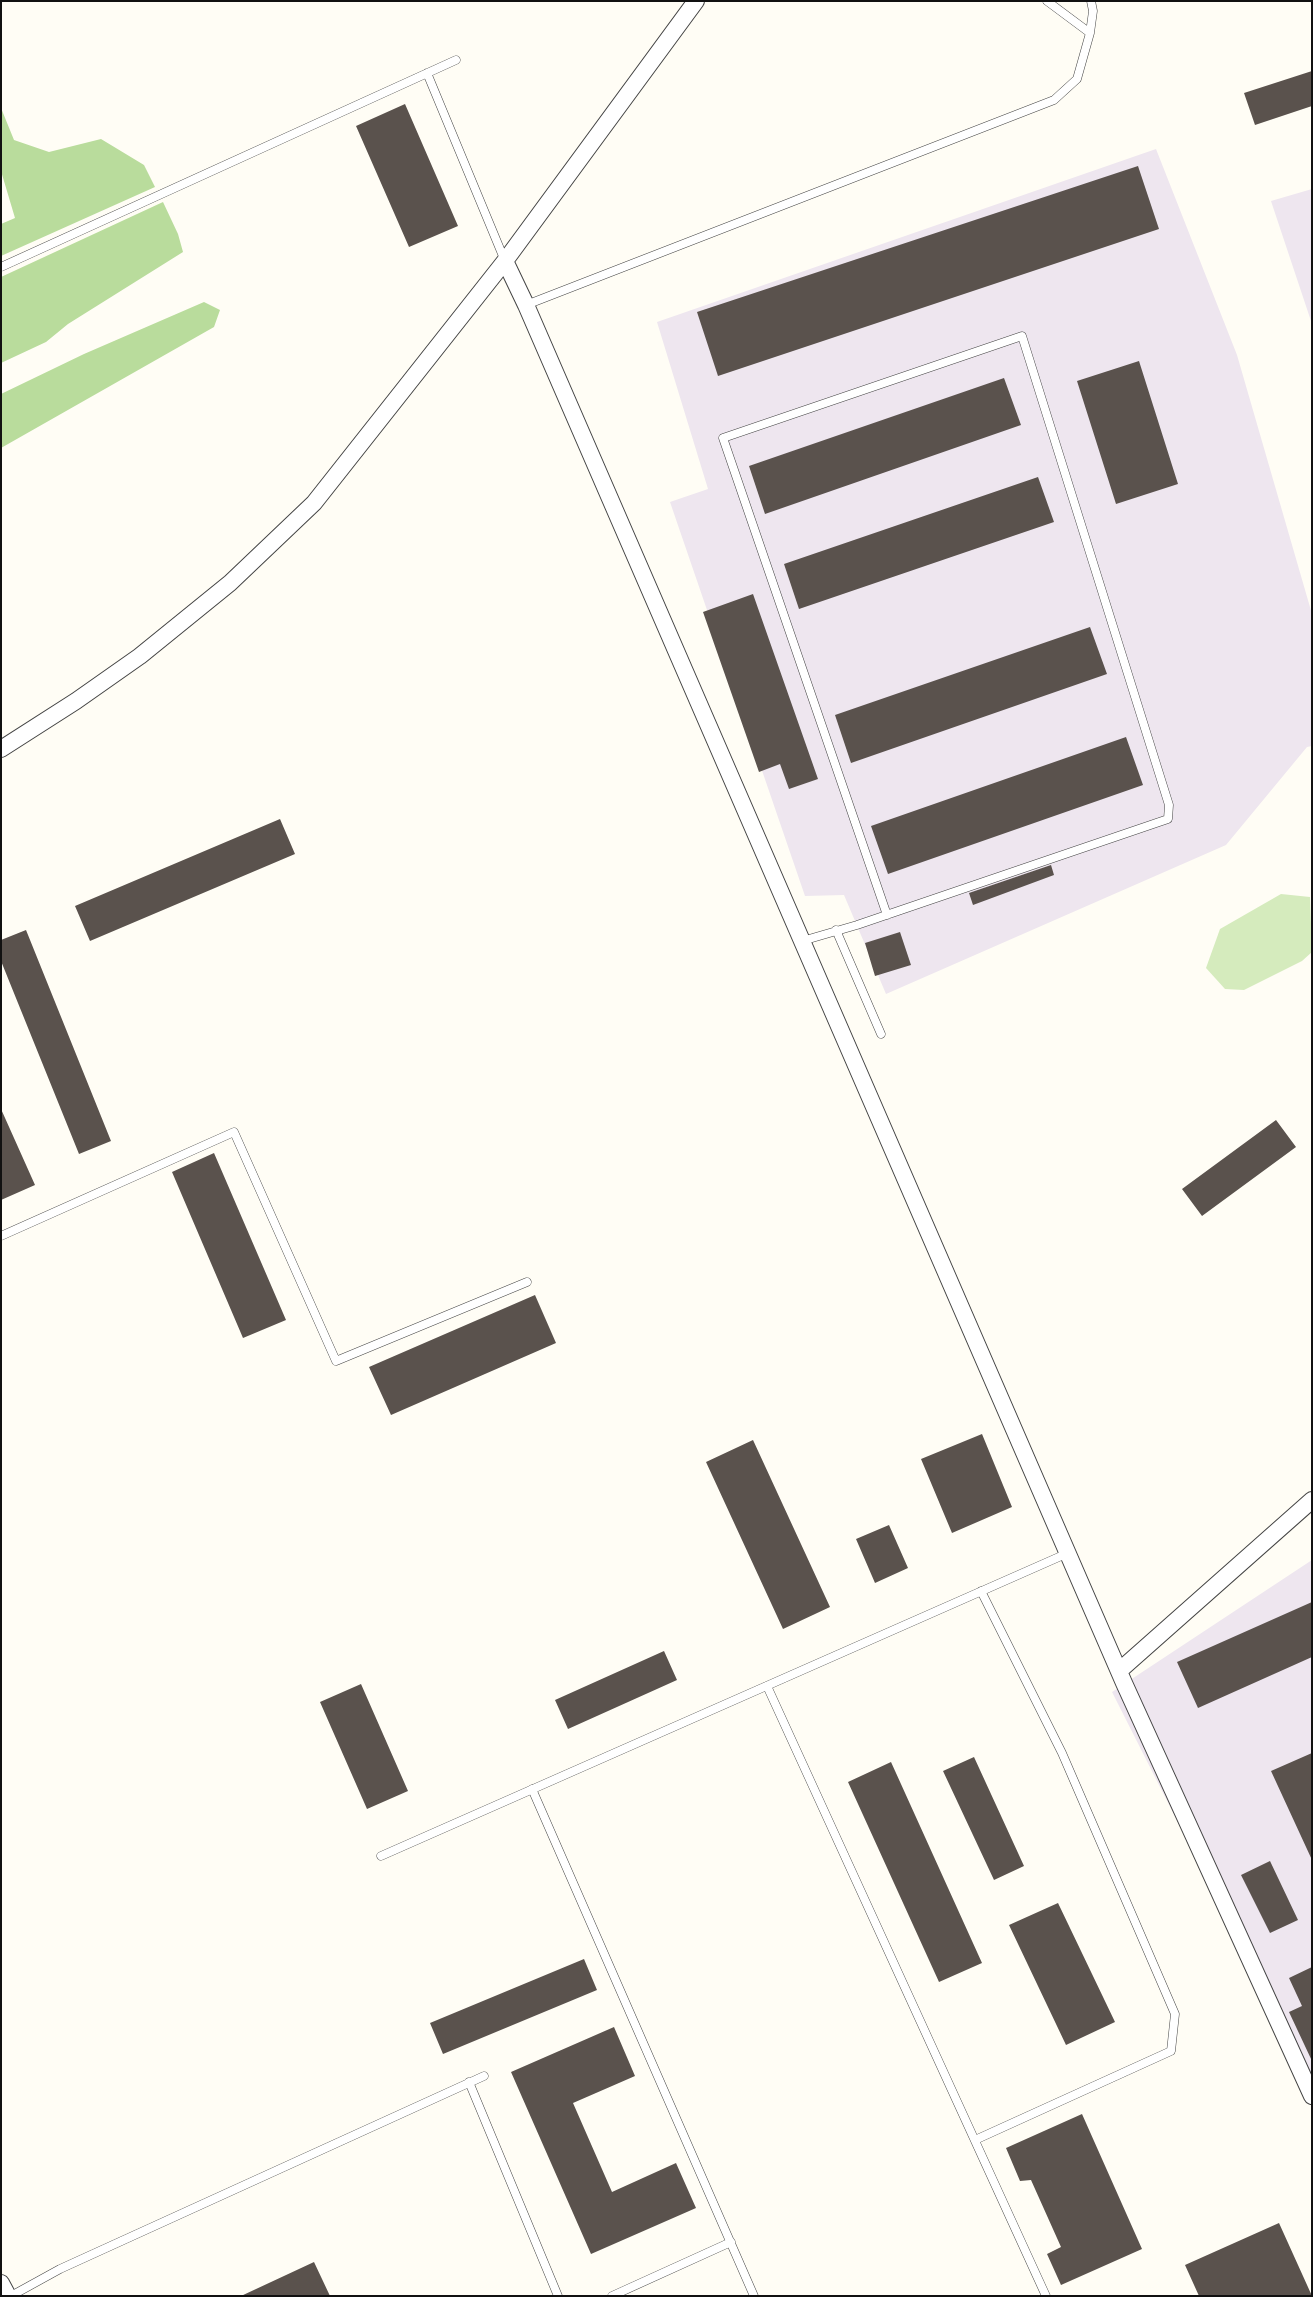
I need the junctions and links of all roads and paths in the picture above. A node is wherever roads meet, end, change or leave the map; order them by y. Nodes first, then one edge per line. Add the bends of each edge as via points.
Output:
1 (696, 1) edge
2 (1047, 1) edge
3 (1091, 1) edge
4 (1090, 33) junction
5 (456, 60) dead end
6 (427, 73) junction
7 (505, 261) junction
8 (1, 267) edge
9 (526, 305) junction
10 (1, 749) edge
11 (887, 914) junction
12 (836, 930) junction
13 (802, 941) junction
14 (881, 1034) dead end
15 (1, 1236) edge
16 (527, 1282) dead end
17 (1312, 1500) edge
18 (1068, 1553) junction
19 (981, 1591) junction
20 (1119, 1671) junction
21 (767, 1686) junction
22 (532, 1789) junction
23 (382, 1856) dead end
24 (484, 2076) dead end
25 (469, 2082) junction
26 (1312, 2096) edge
27 (975, 2140) junction
28 (731, 2242) junction
29 (1, 2283) edge
30 (9, 2296) edge
31 (558, 2296) edge
32 (612, 2296) edge
33 (754, 2296) edge
34 (1046, 2296) edge

1 - 7 street
2 - 4 lane
3 - 4 lane via 1094,11
4 - 9 lane via 1077,79 1054,100
5 - 6 lane
6 - 7 lane
6 - 8 lane
7 - 9 street
7 - 10 street via 314,503 230,583 140,656
9 - 13 street
11 - 11 lane via 723,438 1022,336 1169,805 1168,819
11 - 12 lane
12 - 13 lane
12 - 14 lane
13 - 18 street
15 - 16 lane via 234,1132 336,1362
17 - 20 street
18 - 19 lane
18 - 20 street
19 - 21 lane
19 - 27 lane via 1062,1753 1175,2014 1172,2051
20 - 26 street
21 - 22 lane
21 - 27 lane
22 - 23 lane
22 - 28 lane
24 - 25 lane
25 - 30 lane via 60,2269
25 - 31 lane
27 - 34 lane
28 - 32 lane
28 - 33 lane
29 - 30 street

